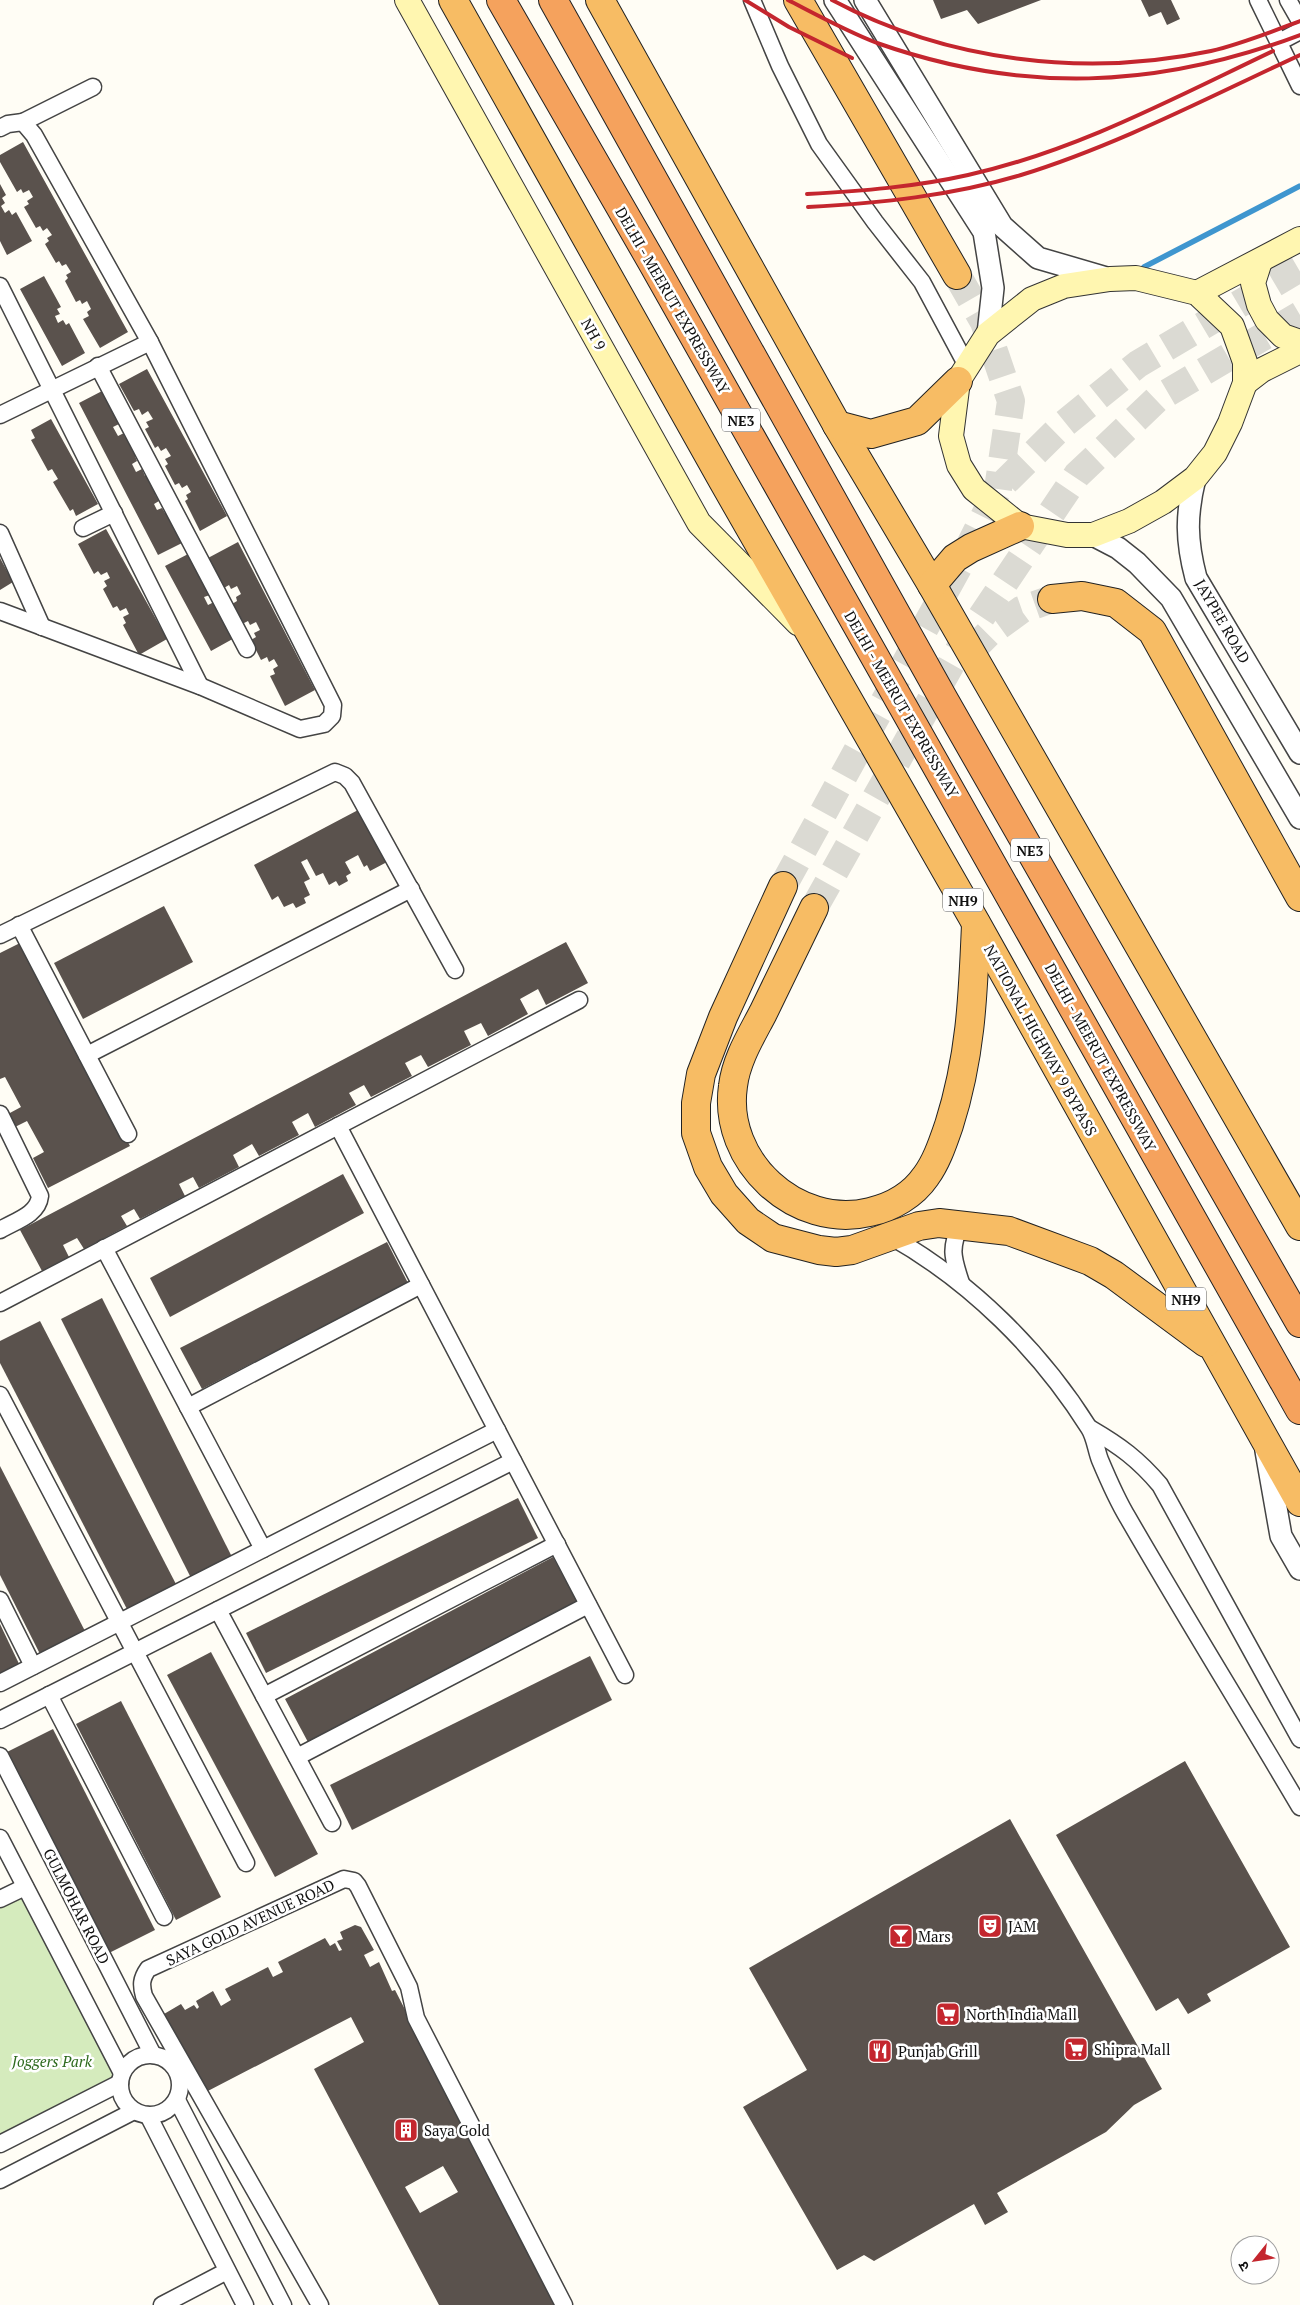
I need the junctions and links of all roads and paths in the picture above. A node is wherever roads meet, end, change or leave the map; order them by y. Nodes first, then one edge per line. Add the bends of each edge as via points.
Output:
1 (407, 0) edge
2 (452, 0) edge
3 (501, 0) edge
4 (553, 0) edge
5 (600, 0) edge
6 (752, 0) edge
7 (798, 0) edge
8 (835, 0) edge
9 (865, 0) edge
10 (1288, 0) edge
11 (1260, 1) edge
12 (1300, 21) edge
13 (1300, 32) edge
14 (1279, 42) junction
15 (1300, 86) edge
16 (93, 87) dead end
17 (23, 122) junction
18 (0, 128) edge
19 (1300, 239) edge
20 (1260, 261) junction
21 (957, 275) tunnel mouth
22 (1110, 279) junction
23 (0, 286) edge
24 (1198, 293) junction
25 (988, 334) junction
26 (150, 342) junction
27 (1300, 342) edge
28 (1300, 351) edge
29 (98, 366) junction
30 (962, 373) junction
31 (1245, 383) junction
32 (52, 388) junction
33 (0, 415) edge
34 (838, 425) junction
35 (1195, 478) junction
36 (114, 513) junction
37 (1020, 526) junction
38 (83, 528) dead end
39 (0, 533) edge
40 (1093, 535) junction
41 (932, 585) junction
42 (1052, 599) tunnel mouth
43 (0, 612) edge
44 (42, 627) junction
45 (816, 642) junction
46 (247, 649) dead end
47 (200, 686) junction
48 (1300, 753) edge
49 (1300, 818) edge
50 (783, 886) tunnel mouth
51 (411, 889) junction
52 (1300, 897) edge
53 (814, 908) tunnel mouth
54 (976, 923) junction
55 (20, 925) junction
56 (0, 935) edge
57 (455, 970) dead end
58 (579, 1000) dead end
59 (87, 1055) junction
60 (0, 1114) edge
61 (338, 1126) junction
62 (128, 1134) dead end
63 (961, 1224) junction
64 (1300, 1226) edge
65 (0, 1230) edge
66 (890, 1236) junction
67 (104, 1248) junction
68 (961, 1283) junction
69 (421, 1285) junction
70 (0, 1303) edge
71 (1300, 1323) edge
72 (1214, 1348) junction
73 (0, 1394) edge
74 (188, 1407) junction
75 (1300, 1410) edge
76 (497, 1430) junction
77 (1091, 1430) junction
78 (1264, 1438) junction
79 (513, 1461) junction
80 (1300, 1502) edge
81 (557, 1544) junction
82 (264, 1549) junction
83 (1300, 1570) edge
84 (0, 1600) edge
85 (588, 1605) junction
86 (218, 1610) junction
87 (120, 1622) junction
88 (135, 1652) junction
89 (33, 1666) junction
90 (625, 1675) dead end
91 (0, 1683) edge
92 (49, 1696) junction
93 (264, 1696) junction
94 (0, 1720) edge
95 (1300, 1739) edge
96 (0, 1756) edge
97 (297, 1757) junction
98 (1300, 1806) edge
99 (332, 1823) dead end
100 (0, 1838) edge
101 (246, 1863) dead end
102 (25, 1886) junction
103 (0, 1899) edge
104 (164, 1917) dead end
105 (153, 2055) junction
106 (121, 2078) junction
107 (177, 2100) junction
108 (141, 2113) junction
109 (0, 2144) edge
110 (0, 2180) edge
111 (227, 2271) junction
112 (162, 2305) edge
113 (245, 2305) edge
114 (283, 2305) edge
115 (320, 2305) edge
116 (564, 2305) edge

1 - 45 main road, NH 9 via 699,523
2 - 45 highway, NH9
3 - 75 highway, DELHI - MEERUT EXPRESSWAY / NE3
4 - 71 highway, NE3 via 943,698
5 - 34 highway
6 - 30 street via 819,144 922,282
7 - 21 highway
8 - 25 street via 984,232 993,288
9 - 22 street via 1002,226 1038,258
10 - 12 street
11 - 14 street
13 - 14 street
14 - 15 street
16 - 17 street
17 - 18 street
17 - 26 street via 34,136
19 - 20 main road
20 - 24 main road
20 - 27 main road via 1253,283 1259,304 1267,320 1283,336
22 - 24 main road via 1136,278
22 - 25 main road via 1064,286 1032,299
23 - 32 street
24 - 31 main road via 1232,326 1245,362
25 - 30 main road
26 - 29 street
26 - 47 street via 332,705 332,716 324,724 300,729
28 - 31 main road via 1262,370
29 - 32 street
29 - 46 street
30 - 34 highway via 917,421 871,434
30 - 37 main road via 951,436 959,465 974,489
31 - 35 main road via 1215,454
32 - 33 street
32 - 36 street
34 - 41 highway
35 - 40 main road via 1129,520
35 - 48 street, JAYPEE ROAD via 1187,528 1196,578
36 - 38 street
36 - 47 street
37 - 40 main road via 1067,535
37 - 41 highway via 955,558
39 - 44 street
40 - 49 street via 1137,563 1170,598
41 - 64 highway
42 - 52 highway via 1082,596 1116,603 1152,631
43 - 44 street
44 - 47 street
45 - 54 highway, NATIONAL HIGHWAY 9 BYPASS / NH9
50 - 66 highway via 722,1017 701,1074 696,1103 696,1133 708,1167 724,1194 748,1221 773,1238 836,1252 852,1250
51 - 55 street via 352,783 334,772
51 - 57 street
51 - 59 street
53 - 54 highway via 742,1054 733,1086 733,1124 741,1146 756,1169 777,1191 794,1203 830,1214 863,1214 897,1202 913,1190 935,1162 960,1089 972,1012
54 - 72 highway, NATIONAL HIGHWAY 9 BYPASS / NH9
55 - 56 street
55 - 59 street
58 - 61 street
59 - 62 street
60 - 65 street via 40,1196 39,1206 34,1212
61 - 67 street
61 - 69 street
63 - 66 highway via 920,1226
63 - 68 street via 952,1247
63 - 72 highway via 1009,1232 1090,1261
66 - 68 street via 925,1256
67 - 70 street
67 - 74 street
68 - 77 street via 1023,1344
69 - 74 street
69 - 76 street
72 - 78 highway, NATIONAL HIGHWAY 9 BYPASS / NH9
73 - 87 street
74 - 82 street
76 - 79 street
76 - 82 street
77 - 95 street via 1124,1448 1160,1485
77 - 98 street via 1100,1459 1126,1516
78 - 80 highway, NH9
78 - 83 street via 1281,1536
79 - 81 street
79 - 86 street
81 - 85 street
81 - 93 street
82 - 87 street
84 - 89 street
85 - 90 street
85 - 97 street
86 - 88 street
86 - 93 street
87 - 88 street
87 - 89 street
88 - 92 street
88 - 101 street
89 - 91 street
92 - 94 street
92 - 104 street
93 - 97 street
96 - 105 street, GULMOHAR ROAD
97 - 99 street
100 - 102 street
102 - 103 street
102 - 106 street
105 - 106 street via 134,2059
105 - 107 street via 168,2061 176,2069 180,2081
106 - 108 street via 123,2097
106 - 109 street
107 - 108 street via 169,2109 156,2115
107 - 114 street
108 - 110 street
108 - 111 street
111 - 112 street
111 - 113 street
115 - 116 street, SAYA GOLD AVENUE ROAD via 141,1987 148,1969 344,1879 350,1879 358,1886 409,1987 416,2018

